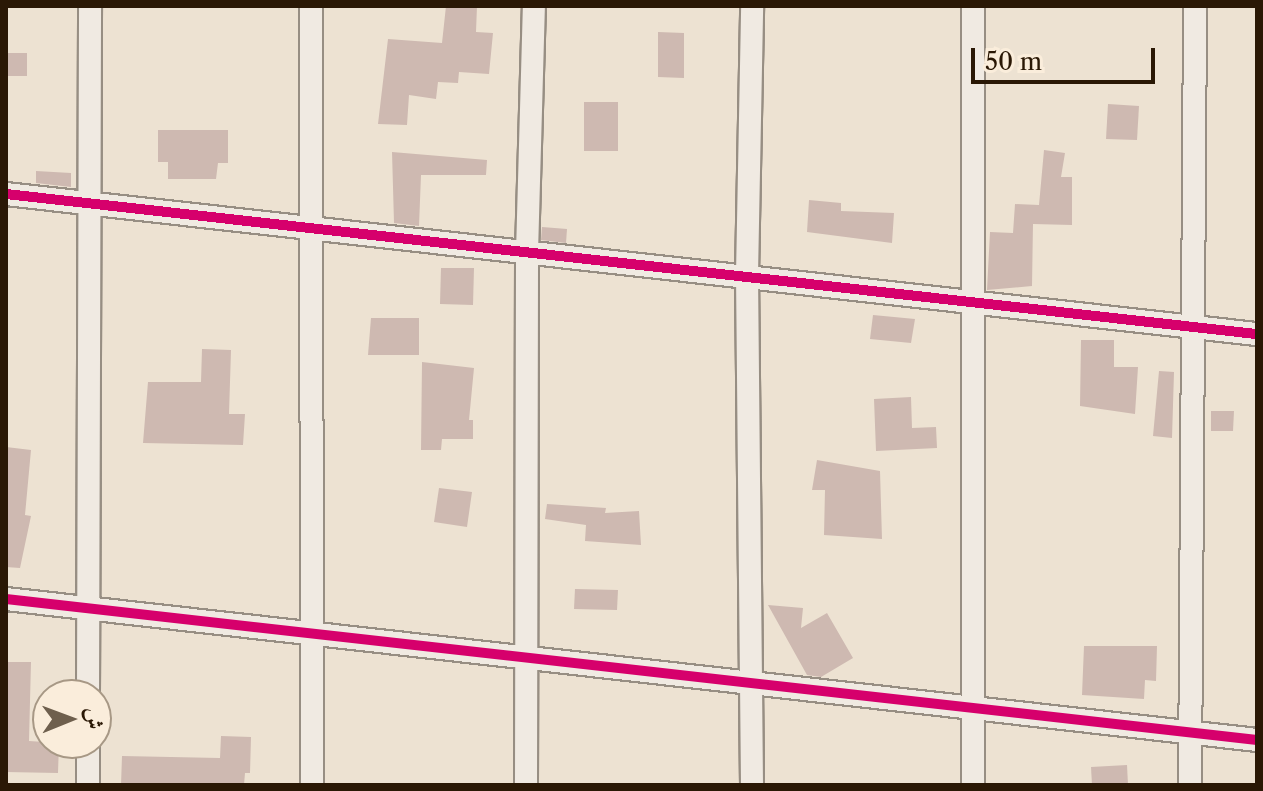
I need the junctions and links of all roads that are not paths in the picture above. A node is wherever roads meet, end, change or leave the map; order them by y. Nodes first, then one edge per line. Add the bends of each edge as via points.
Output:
1 (90, 6) edge
2 (311, 6) edge
3 (534, 6) edge
4 (752, 6) edge
5 (973, 6) edge
6 (1195, 6) edge
7 (6, 194) edge
8 (88, 203) junction
9 (310, 228) junction
10 (527, 253) junction
11 (747, 275) junction
12 (969, 302) junction
13 (1190, 327) junction
14 (1257, 334) edge
15 (6, 599) edge
16 (88, 609) junction
17 (315, 632) junction
18 (527, 657) junction
19 (88, 679) edge
20 (752, 683) junction
21 (973, 708) junction
22 (1191, 732) junction
23 (1257, 740) edge
24 (88, 759) edge
25 (88, 785) edge
26 (312, 785) edge
27 (526, 785) edge
28 (752, 785) edge
29 (973, 785) edge
30 (1190, 785) edge

1 - 8 street
2 - 9 street
3 - 10 street
4 - 11 street
5 - 12 street
6 - 13 street
7 - 8 street
8 - 9 street
8 - 16 street
9 - 10 street
9 - 17 street
10 - 11 street
10 - 18 street
11 - 12 street
11 - 20 street
12 - 13 street
12 - 21 street
13 - 14 street
13 - 22 street
15 - 16 street
16 - 17 street
16 - 19 street
17 - 18 street
17 - 26 street
18 - 20 street
18 - 27 street
20 - 21 street
20 - 28 street
21 - 22 street
21 - 29 street
22 - 23 street
22 - 30 street
24 - 25 street

